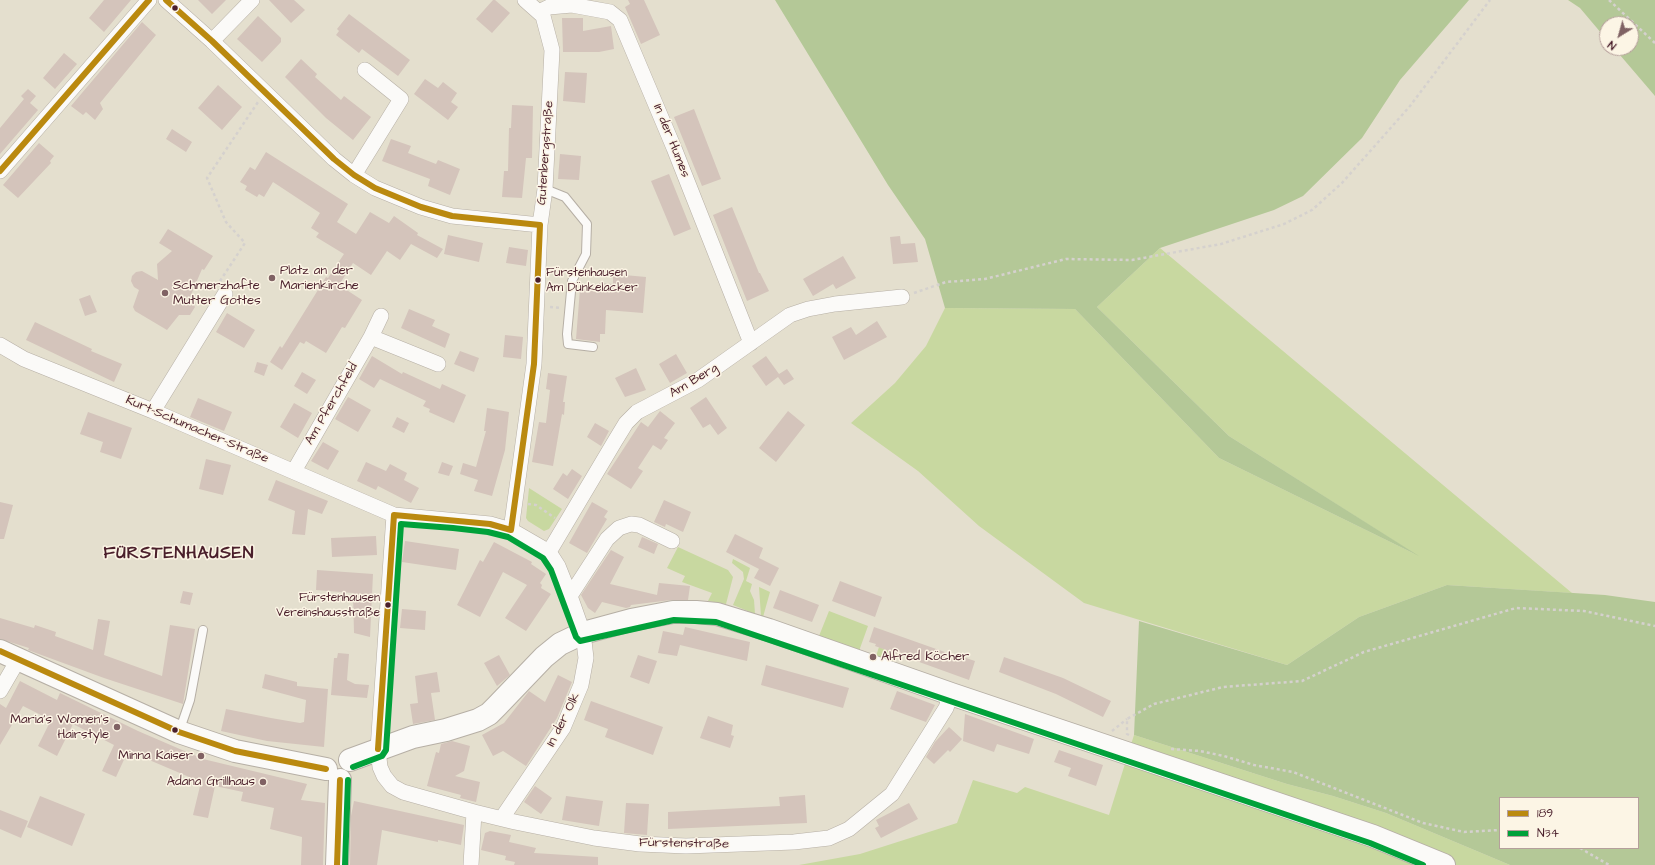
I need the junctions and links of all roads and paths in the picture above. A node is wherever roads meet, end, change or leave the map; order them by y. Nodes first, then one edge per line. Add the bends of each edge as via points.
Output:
1 (149, 0) edge
2 (166, 0) edge
3 (252, 0) edge
4 (525, 0) edge
5 (1490, 0) edge
6 (1609, 0) edge
7 (544, 7) edge
8 (212, 41) junction
9 (1655, 43) edge
10 (365, 70) dead end
11 (265, 91) junction
12 (0, 171) edge
13 (354, 175) junction
14 (545, 189) junction
15 (540, 225) junction
16 (225, 294) joint
17 (902, 297) joint
18 (537, 306) junction
19 (569, 309) junction
20 (382, 316) dead end
21 (371, 337) junction
22 (751, 343) junction
23 (0, 346) edge
24 (593, 347) dead end
25 (438, 364) dead end
26 (152, 411) junction
27 (294, 471) junction
28 (529, 504) dead end
29 (394, 515) junction
30 (554, 517) dead end
31 (511, 530) junction
32 (672, 541) dead end
33 (549, 552) junction
34 (570, 596) junction
35 (1655, 626) edge
36 (203, 630) dead end
37 (583, 633) junction
38 (9, 656) edge
39 (0, 690) edge
40 (951, 694) junction
41 (179, 732) junction
42 (1124, 743) junction
43 (1163, 748) dead end
44 (378, 749) junction
45 (333, 774) junction
46 (474, 812) junction
47 (502, 818) junction
48 (1499, 830) edge
49 (1582, 849) edge
50 (337, 865) edge
51 (471, 865) edge
52 (1444, 865) edge
53 (1609, 865) edge

1 - 12 street
2 - 8 street
3 - 8 street
4 - 7 street, Gutenbergstraße
5 - 17 path via 1410,106 1342,183 1312,210 1284,224 1221,244 1132,260 1066,259 985,279 946,282
6 - 9 path
7 - 14 street, Gutenbergstraße via 543,16 552,50
7 - 22 street, In der Humes via 572,5 590,8 610,12 620,20
8 - 11 street
10 - 13 street via 401,99
11 - 13 street via 317,143
11 - 16 path via 207,178 226,222 245,243 216,288
13 - 15 street via 421,207 452,216
14 - 15 street, Gutenbergstraße
14 - 19 lane via 565,197 587,224 586,254 572,281
15 - 18 street, Gutenbergstraße
16 - 26 street
17 - 22 street, Am Berg via 808,309 790,315
18 - 19 path
18 - 31 street, Gutenbergstraße via 534,364
19 - 24 lane via 568,344
20 - 21 street, Am Pferchfeld
21 - 25 street
21 - 27 street, Am Pferchfeld
22 - 33 street, Am Berg via 698,380 637,412 626,423
23 - 26 street, Kurt-Schumacher-Straße via 24,359
26 - 27 street, Kurt-Schumacher-Straße
27 - 29 street, Kurt-Schumacher-Straße
28 - 30 path via 536,505
29 - 31 street, Kurt-Schumacher-Straße via 490,524
29 - 44 street, Fürstenstraße
31 - 33 street, Kurt-Schumacher-Straße
32 - 34 street via 632,524 619,528 607,539
33 - 34 street, In der Olk via 558,566
34 - 37 street, In der Olk
35 - 42 path via 1584,611 1516,608 1364,652 1302,681 1223,687 1154,704 1127,720
36 - 41 lane via 190,700
37 - 40 street via 674,612 718,614
37 - 44 street via 560,644 544,657 489,714 478,720
37 - 47 street, In der Olk via 586,658 581,685 563,728
38 - 39 street
38 - 41 street
40 - 42 street
40 - 47 street, Fürstenstraße via 946,708 892,794 849,830 829,838 794,842 686,846 640,844 594,838
41 - 45 street via 235,751
42 - 52 street
43 - 48 path via 1200,751 1292,772 1423,823 1464,832
44 - 45 street via 350,760 343,755 335,756 328,761
44 - 46 street, Fürstenstraße via 380,767 392,786 402,792
45 - 50 street
46 - 47 street, Fürstenstraße
46 - 51 street
49 - 53 path

